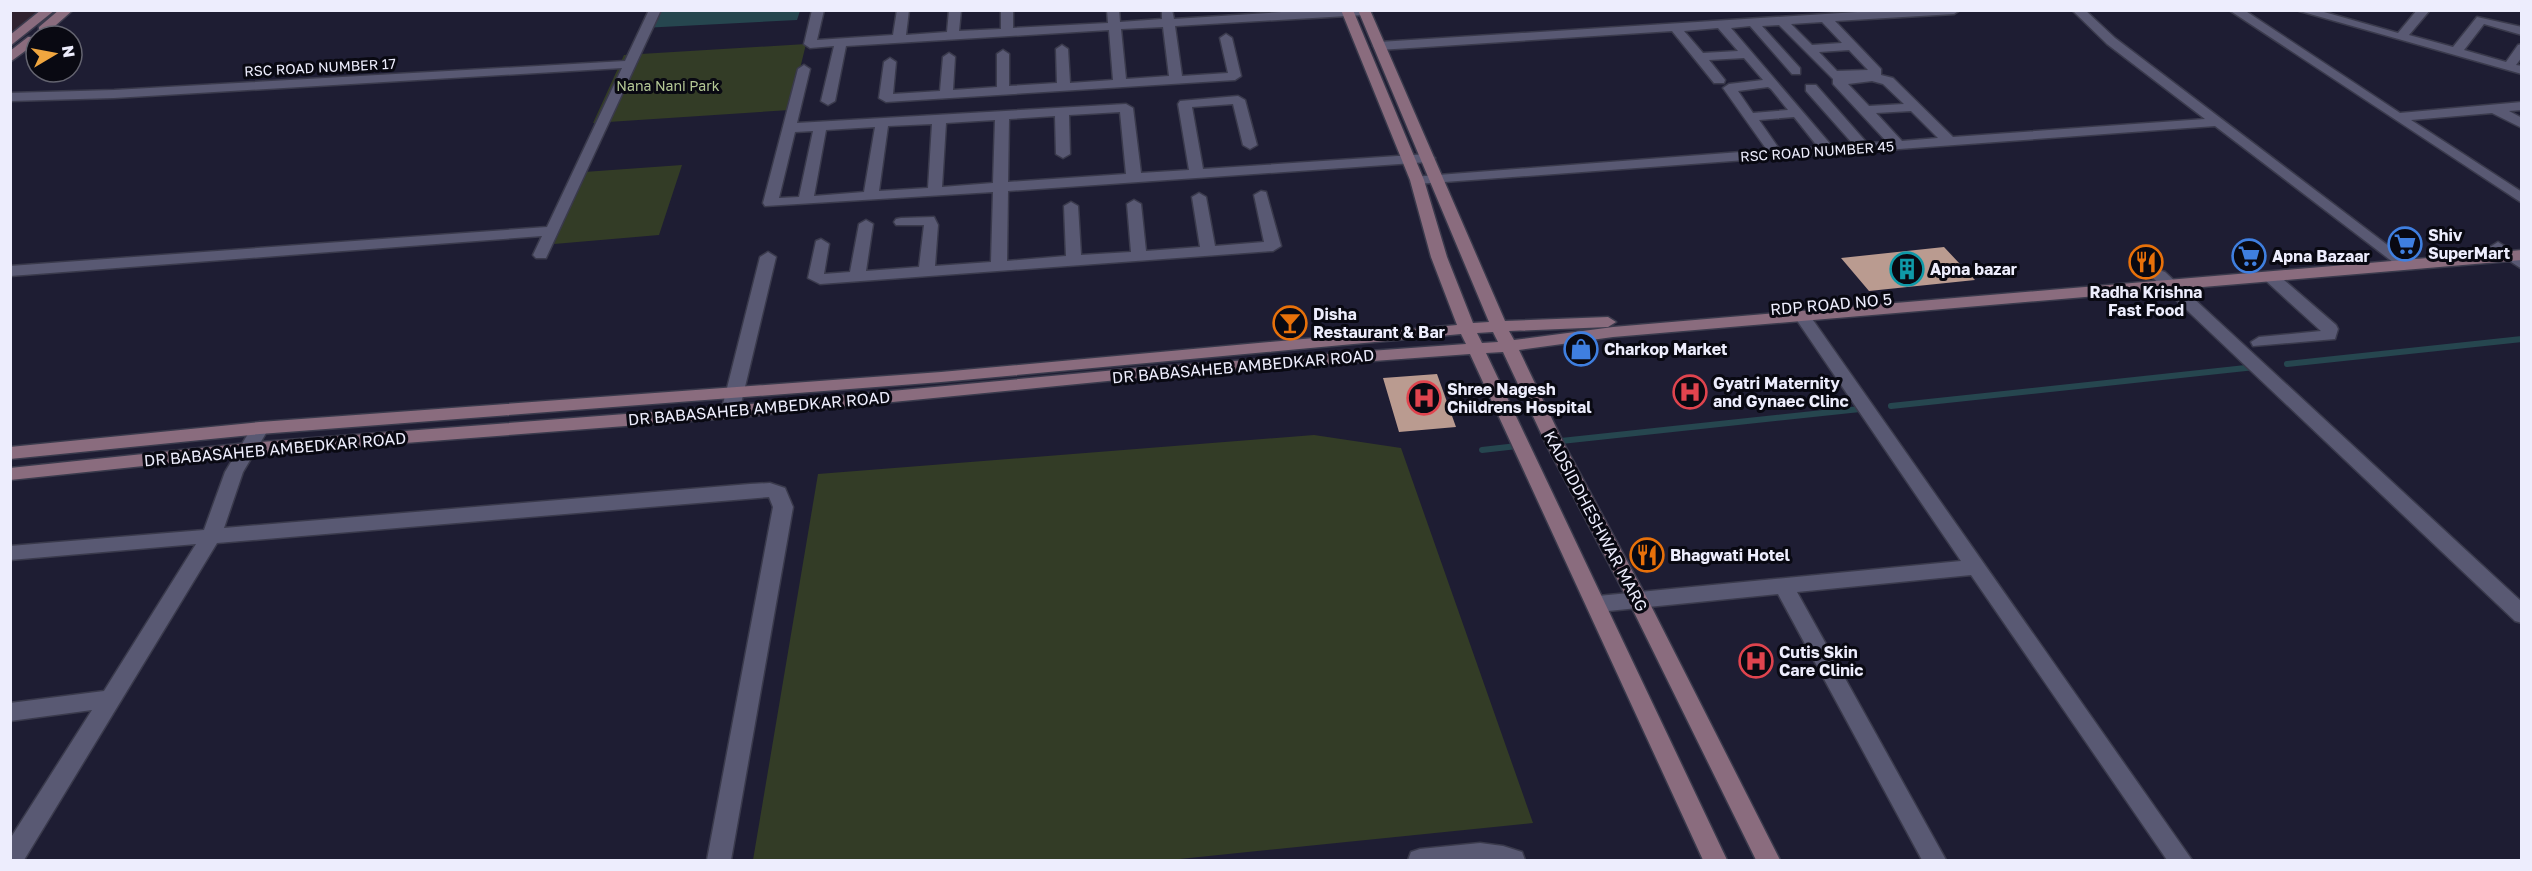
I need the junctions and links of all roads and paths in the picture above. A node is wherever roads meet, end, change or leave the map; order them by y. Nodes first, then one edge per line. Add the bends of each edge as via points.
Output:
1 (49, 10) edge
2 (67, 10) edge
3 (655, 10) edge
4 (818, 10) edge
5 (903, 10) edge
6 (955, 10) edge
7 (1007, 10) edge
8 (1113, 10) edge
9 (1954, 10) edge
10 (2078, 10) edge
11 (2235, 10) edge
12 (2302, 10) edge
13 (2363, 10) edge
14 (2424, 10) edge
15 (1347, 11) edge
16 (1364, 11) edge
17 (1224, 15) edge
18 (1167, 16) edge
19 (1832, 16) edge
20 (1782, 21) junction
21 (1753, 23) junction
22 (50, 24) edge
23 (2351, 24) junction
24 (1722, 25) junction
25 (1113, 26) junction
26 (1678, 31) dead end
27 (2522, 31) edge
28 (1007, 32) junction
29 (953, 35) junction
30 (2401, 37) junction
31 (1226, 38) dead end
32 (899, 39) junction
33 (10, 42) edge
34 (841, 42) junction
35 (24, 46) edge
36 (1379, 46) junction
37 (1852, 46) junction
38 (2522, 48) edge
39 (1062, 49) dead end
40 (1809, 49) junction
41 (2456, 52) junction
42 (1003, 54) dead end
43 (1747, 54) junction
44 (949, 57) dead end
45 (1700, 57) junction
46 (10, 58) edge
47 (890, 62) dead end
48 (631, 64) junction
49 (2515, 68) edge
50 (804, 69) dead end
51 (1796, 71) dead end
52 (1768, 78) dead end
53 (1176, 79) junction
54 (1719, 80) dead end
55 (1120, 83) junction
56 (1064, 86) junction
57 (1811, 88) dead end
58 (1003, 90) junction
59 (946, 94) junction
60 (10, 97) edge
61 (828, 101) dead end
62 (1914, 106) junction
63 (2522, 106) edge
64 (2494, 108) junction
65 (1865, 110) junction
66 (1062, 112) junction
67 (1797, 113) junction
68 (1002, 115) junction
69 (1749, 117) junction
70 (2397, 117) junction
71 (939, 120) junction
72 (2217, 122) junction
73 (882, 123) junction
74 (2522, 124) edge
75 (820, 127) junction
76 (789, 128) junction
77 (1949, 141) junction
78 (1898, 145) junction
79 (1250, 146) dead end
80 (1863, 147) junction
81 (1828, 150) junction
82 (1063, 154) dead end
83 (1776, 154) junction
84 (1428, 158) junction
85 (1408, 159) junction
86 (1197, 174) junction
87 (1134, 178) junction
88 (1436, 178) junction
89 (1417, 180) junction
90 (1002, 187) junction
91 (935, 191) junction
92 (1261, 195) dead end
93 (870, 196) junction
94 (1199, 197) dead end
95 (2522, 199) edge
96 (806, 200) junction
97 (1134, 204) dead end
98 (1071, 206) dead end
99 (901, 222) dead end
100 (866, 224) dead end
101 (552, 231) junction
102 (821, 244) dead end
103 (1208, 250) junction
104 (2515, 254) edge
105 (541, 255) dead end
106 (1139, 255) junction
107 (768, 257) dead end
108 (1074, 260) junction
109 (2401, 261) junction
110 (999, 265) junction
111 (927, 270) junction
112 (10, 271) edge
113 (857, 277) junction
114 (2271, 277) junction
115 (2164, 280) junction
116 (1802, 316) junction
117 (1499, 326) junction
118 (1467, 329) junction
119 (2259, 342) dead end
120 (1508, 346) junction
121 (1477, 348) junction
122 (1338, 350) junction
123 (941, 385) junction
124 (734, 393) junction
125 (730, 412) junction
126 (260, 428) junction
127 (62, 449) junction
128 (248, 449) junction
129 (10, 453) edge
130 (45, 471) junction
131 (10, 474) edge
132 (213, 535) junction
133 (10, 553) edge
134 (1976, 567) junction
135 (1784, 586) junction
136 (1638, 600) junction
137 (1598, 604) junction
138 (2522, 615) edge
139 (111, 699) junction
140 (10, 712) edge
141 (11, 861) edge
142 (719, 861) edge
143 (1420, 861) edge
144 (1513, 861) edge
145 (1715, 861) edge
146 (1768, 861) edge
147 (1934, 861) edge
148 (2181, 861) edge

1 - 33 main road
2 - 22 main road
3 - 48 street
4 - 34 street via 810,44
5 - 32 street
6 - 29 street
7 - 28 street
8 - 25 street
9 - 19 street
10 - 72 street via 2111,41
11 - 70 street
12 - 23 street
13 - 23 street
14 - 30 street
15 - 16 street
15 - 17 street
15 - 85 main road, KADSIDDHESHWAR MARG
16 - 36 main road, KADSIDDHESHWAR MARG
17 - 18 street
18 - 25 street
18 - 53 street
19 - 20 street
19 - 37 street
20 - 21 street
20 - 40 street
21 - 24 street
21 - 51 street
23 - 30 street
24 - 36 street
24 - 43 street
25 - 28 street via 1061,24
25 - 55 street
26 - 45 street
27 - 41 street via 2481,20
28 - 29 street
29 - 32 street
30 - 41 street
31 - 53 street via 1235,76
32 - 34 street
34 - 61 street
35 - 46 main road
36 - 84 main road, KADSIDDHESHWAR MARG
37 - 40 street
37 - 40 street via 1876,74 1834,75
38 - 49 street
39 - 56 street
41 - 49 street
42 - 58 street
43 - 45 street
43 - 52 street
44 - 59 street
45 - 54 street
47 - 59 street via 886,98
48 - 60 street, RSC ROAD NUMBER 17
48 - 101 street
50 - 76 street
53 - 55 street
55 - 56 street
56 - 58 street
57 - 80 street
58 - 59 street
62 - 65 street
62 - 65 street via 1881,78 1839,81
62 - 77 street
63 - 64 street
64 - 70 street
64 - 74 street
65 - 78 street
66 - 68 street
66 - 82 street
66 - 87 street via 1126,108
67 - 69 street
67 - 69 street via 1776,86 1769,83 1729,88
67 - 81 street
68 - 71 street
68 - 90 street
69 - 83 street
70 - 95 street
71 - 73 street
71 - 91 street
72 - 77 street, RSC ROAD NUMBER 45
72 - 109 street
73 - 75 street
73 - 93 street
75 - 76 street
75 - 96 street
76 - 96 street via 770,203
77 - 78 street, RSC ROAD NUMBER 45
78 - 80 street, RSC ROAD NUMBER 45
79 - 86 street via 1238,100 1185,104
80 - 81 street, RSC ROAD NUMBER 45
81 - 83 street, RSC ROAD NUMBER 45
83 - 88 street, RSC ROAD NUMBER 45
84 - 85 street
84 - 88 main road, KADSIDDHESHWAR MARG
85 - 86 street
85 - 89 main road, KADSIDDHESHWAR MARG
86 - 87 street
87 - 90 street
88 - 89 street, RSC ROAD NUMBER 45
88 - 117 main road, KADSIDDHESHWAR MARG
89 - 118 main road, KADSIDDHESHWAR MARG via 1439,257
90 - 91 street
90 - 110 street
91 - 93 street
92 - 103 street via 1273,246
93 - 96 street
94 - 103 street
97 - 106 street
98 - 108 street
99 - 111 street via 929,220 932,225
100 - 113 street
101 - 105 street
101 - 112 street
102 - 113 street via 816,278
103 - 106 street
104 - 109 main road, RDP ROAD NO 5
106 - 108 street
107 - 124 street
108 - 110 street
109 - 114 main road, RDP ROAD NO 5
109 - 115 main road, RDP ROAD NO 5
110 - 111 street
111 - 113 street
114 - 115 main road, RDP ROAD NO 5
114 - 119 street via 2330,329 2329,335
115 - 116 main road, RDP ROAD NO 5
115 - 117 main road, RDP ROAD NO 5 via 1608,322
115 - 138 street
116 - 120 main road, RDP ROAD NO 5 via 1613,332
116 - 134 street
117 - 118 main road, DR BABASAHEB AMBEDKAR ROAD
117 - 120 main road, KADSIDDHESHWAR MARG
118 - 121 main road, KADSIDDHESHWAR MARG
118 - 122 main road, DR BABASAHEB AMBEDKAR ROAD
120 - 121 main road, DR BABASAHEB AMBEDKAR ROAD
120 - 136 main road, KADSIDDHESHWAR MARG
121 - 122 main road, DR BABASAHEB AMBEDKAR ROAD
121 - 137 main road, KADSIDDHESHWAR MARG
122 - 123 main road, DR BABASAHEB AMBEDKAR ROAD
123 - 124 main road, DR BABASAHEB AMBEDKAR ROAD
123 - 125 main road, DR BABASAHEB AMBEDKAR ROAD
124 - 125 street
124 - 126 main road, DR BABASAHEB AMBEDKAR ROAD
125 - 128 main road, DR BABASAHEB AMBEDKAR ROAD
126 - 127 main road, DR BABASAHEB AMBEDKAR ROAD
126 - 128 street
127 - 129 main road, DR BABASAHEB AMBEDKAR ROAD
127 - 130 main road
128 - 130 main road, DR BABASAHEB AMBEDKAR ROAD
128 - 132 street via 234,472
130 - 131 main road, DR BABASAHEB AMBEDKAR ROAD
132 - 133 street
132 - 139 street
132 - 142 street via 750,491 778,493 783,507
134 - 135 street
134 - 148 street
135 - 136 street
135 - 147 street
136 - 137 street
136 - 146 main road, KADSIDDHESHWAR MARG
137 - 145 main road, KADSIDDHESHWAR MARG
139 - 140 street
139 - 141 street
143 - 144 street via 1483,855

